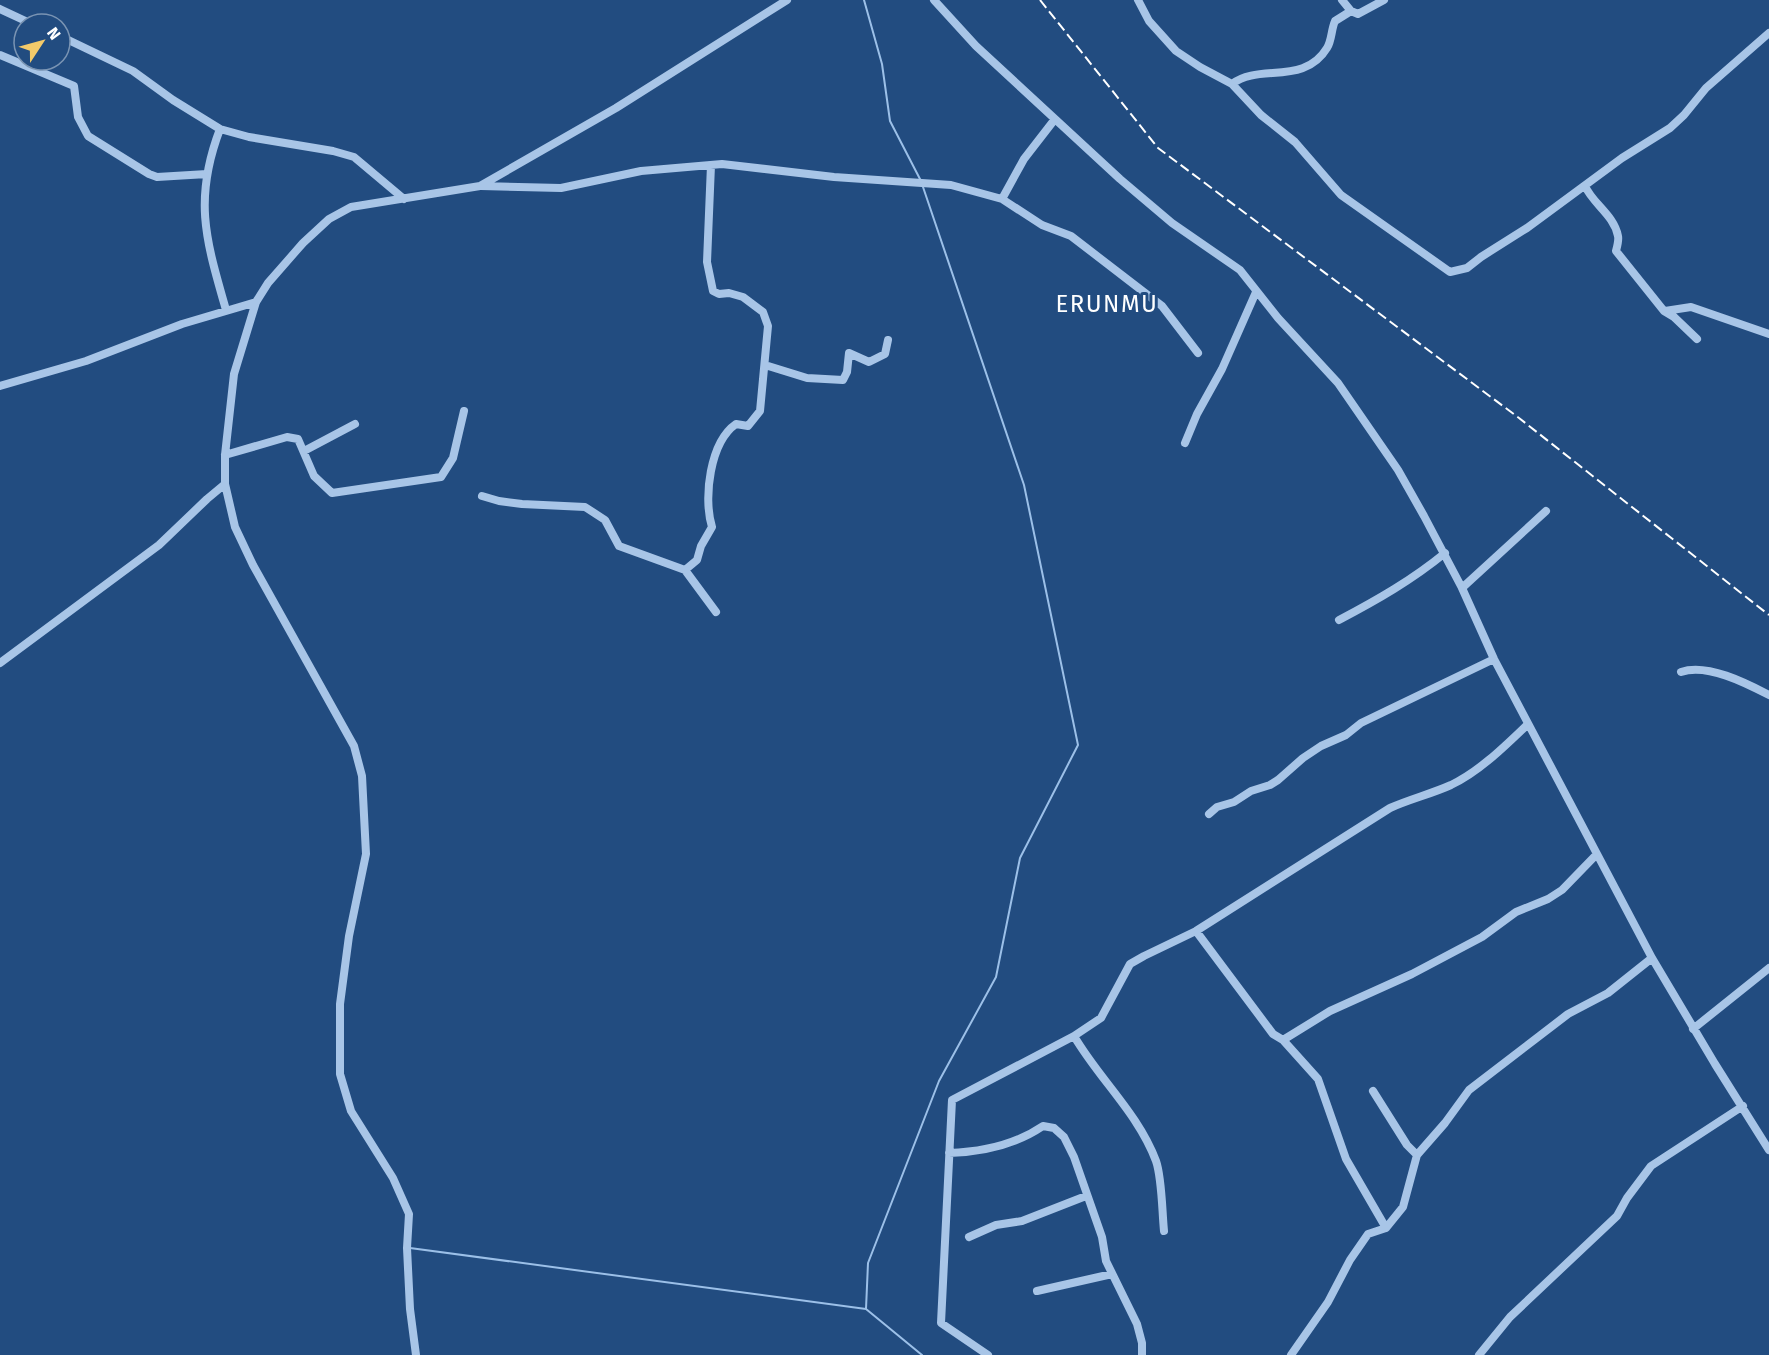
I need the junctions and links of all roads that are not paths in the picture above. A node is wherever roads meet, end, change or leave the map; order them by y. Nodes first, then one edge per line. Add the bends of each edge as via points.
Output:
1 (787, 0) edge
2 (934, 0) edge
3 (1138, 0) edge
4 (1342, 0) edge
5 (1384, 0) edge
6 (1374, 3) edge
7 (1351, 11) junction
8 (1769, 33) edge
9 (72, 42) edge
10 (0, 55) edge
11 (1232, 84) junction
12 (1055, 119) junction
13 (220, 129) junction
14 (711, 165) junction
15 (207, 174) junction
16 (480, 186) junction
17 (1585, 186) junction
18 (404, 199) junction
19 (1002, 200) junction
20 (1256, 292) junction
21 (256, 302) junction
22 (226, 310) junction
23 (1665, 311) junction
24 (1769, 334) edge
25 (1697, 339) dead end
26 (888, 340) dead end
27 (1197, 353) dead end
28 (765, 365) junction
29 (0, 386) edge
30 (464, 411) dead end
31 (355, 424) dead end
32 (1185, 443) dead end
33 (304, 451) junction
34 (225, 455) junction
35 (225, 484) junction
36 (482, 496) dead end
37 (1546, 511) dead end
38 (1445, 553) junction
39 (685, 570) junction
40 (1462, 588) junction
41 (716, 612) dead end
42 (1339, 620) dead end
43 (1494, 659) junction
44 (0, 663) edge
45 (1681, 672) dead end
46 (1769, 695) edge
47 (1528, 724) junction
48 (1209, 814) dead end
49 (1596, 855) junction
50 (1196, 931) junction
51 (1652, 958) junction
52 (1769, 968) edge
53 (1694, 1029) junction
54 (1074, 1036) junction
55 (1283, 1040) junction
56 (1373, 1091) dead end
57 (1743, 1106) junction
58 (1769, 1150) edge
59 (949, 1153) junction
60 (1417, 1155) junction
61 (1086, 1196) junction
62 (1386, 1228) junction
63 (1164, 1231) dead end
64 (969, 1237) dead end
65 (1112, 1274) junction
66 (1037, 1291) dead end
67 (416, 1355) edge
68 (988, 1355) edge
69 (1142, 1355) edge
70 (1291, 1355) edge
71 (1479, 1355) edge

1 - 16 street via 616,108
2 - 12 street via 976,46
3 - 11 street via 1154,27 1176,51
4 - 7 street
5 - 6 street
6 - 7 street via 1358,14
7 - 11 street via 1335,21 1327,48 1307,66 1239,78
8 - 17 street via 1706,88 1670,128
9 - 13 street via 133,70
10 - 15 street via 74,86 78,117 88,136 149,174
11 - 17 street via 1261,115 1295,142 1341,195 1450,272 1467,268
12 - 19 street via 1024,159
12 - 20 street via 1172,223 1240,270
13 - 15 street
13 - 18 street via 354,157
14 - 16 street via 641,171 561,188
14 - 19 street via 951,185
14 - 28 street via 707,262 713,291 743,297 763,312 768,327
15 - 22 street via 205,228
16 - 18 street
17 - 23 street via 1590,198 1611,221 1618,236 1616,251
18 - 21 street via 351,207 329,219 303,243
19 - 27 street via 1042,225 1071,236 1162,306
20 - 32 street
20 - 38 street via 1338,383 1398,470
21 - 22 street
21 - 34 street via 234,374
22 - 29 street via 86,361
23 - 24 street via 1690,308
23 - 25 street
26 - 28 street via 885,354 869,362 849,353 843,380 807,378
28 - 39 street via 760,411 748,426 736,424 726,431 718,451 709,481 708,513 712,527 698,560
30 - 33 street via 453,458 441,477 332,493 314,476
31 - 33 street
33 - 34 street via 298,439 287,437
34 - 35 street
35 - 44 street via 159,545
35 - 67 street via 235,527 248,555 354,746 362,776 366,854 340,1004 340,1074 351,1111 393,1178 409,1214 410,1309
36 - 39 street via 499,501 585,507 605,519 620,546
37 - 40 street
38 - 40 street
38 - 42 street via 1390,593
39 - 41 street
40 - 43 street
43 - 47 street
43 - 48 street via 1361,723 1303,758 1270,785 1251,790
45 - 46 street via 1689,669 1725,674
47 - 49 street
47 - 50 street via 1470,774 1390,808
49 - 51 street
49 - 55 street via 1548,899 1516,912 1482,937 1330,1011
50 - 54 street via 1130,964 1101,1018
50 - 55 street via 1273,1034
51 - 53 street
51 - 60 street via 1608,993 1568,1014 1469,1090
52 - 53 street
53 - 57 street
54 - 59 street via 952,1100
54 - 63 street via 1130,1113 1157,1163
55 - 62 street via 1318,1079 1346,1159
56 - 60 street
57 - 58 street
57 - 71 street via 1651,1166 1617,1216 1510,1317
59 - 61 street via 992,1149 1043,1126 1054,1128 1064,1137 1074,1157
59 - 68 street via 941,1323
60 - 62 street via 1403,1206
61 - 64 street
61 - 65 street
62 - 70 street via 1368,1234
65 - 66 street
65 - 69 street via 1137,1324

